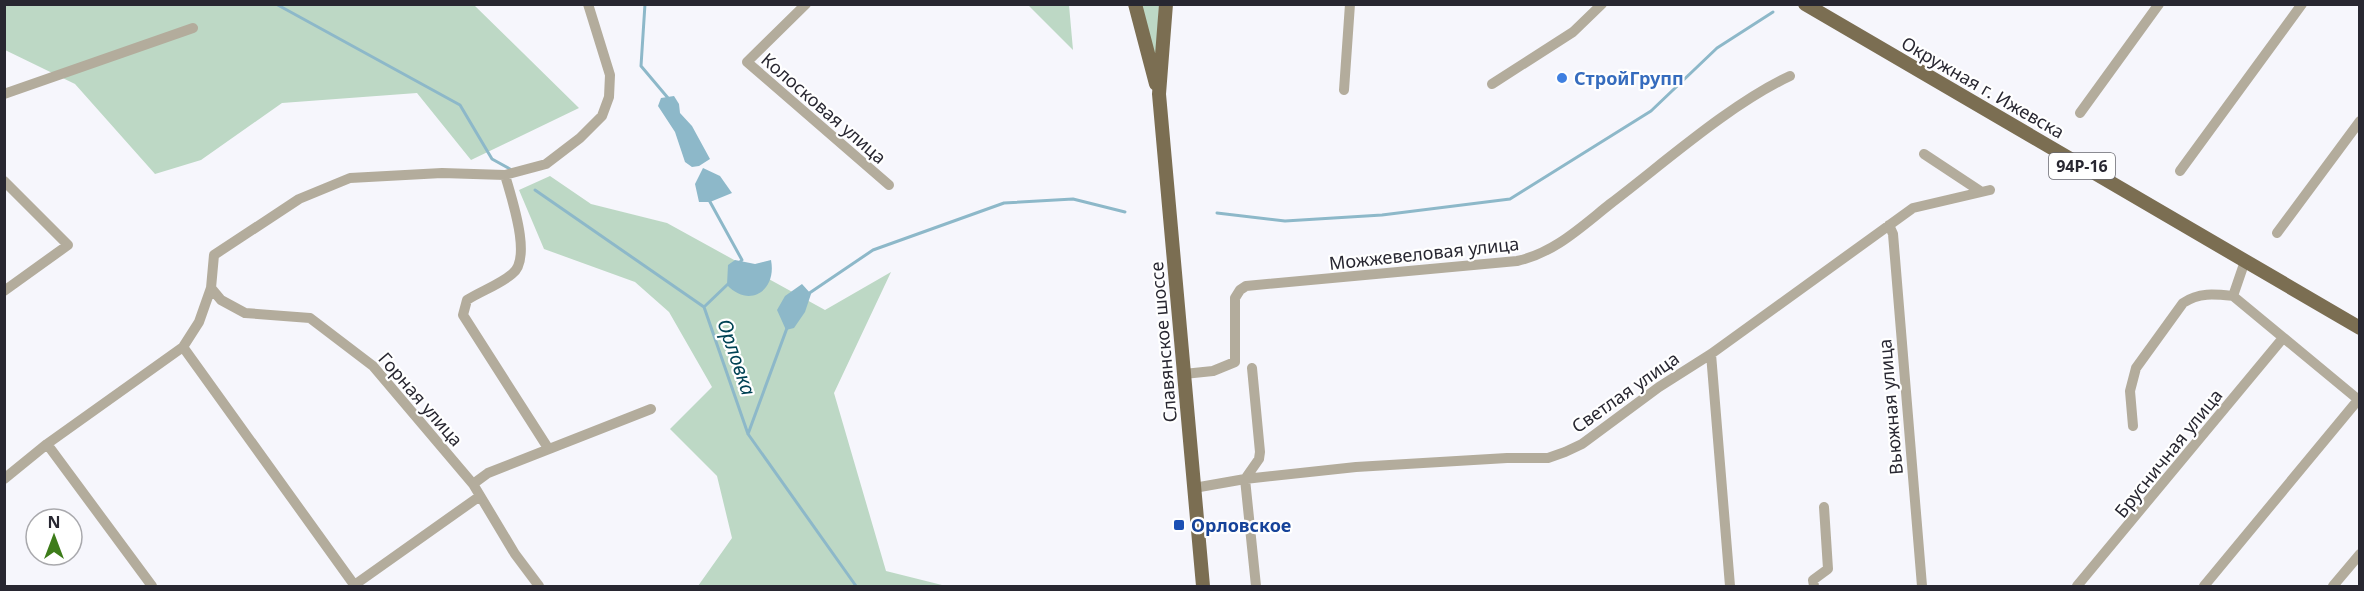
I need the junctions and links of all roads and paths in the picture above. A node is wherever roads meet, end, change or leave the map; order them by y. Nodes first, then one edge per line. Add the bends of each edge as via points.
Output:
1 (588, 4) edge
2 (806, 4) edge
3 (1135, 4) edge
4 (1166, 4) edge
5 (1350, 4) edge
6 (1602, 4) edge
7 (1805, 4) edge
8 (2159, 4) edge
9 (2302, 4) edge
10 (193, 28) dead end
11 (1790, 76) dead end
12 (1491, 84) dead end
13 (1344, 90) dead end
14 (4, 94) edge
15 (1159, 94) junction
16 (2080, 113) dead end
17 (2360, 121) edge
18 (1924, 154) dead end
19 (2180, 171) dead end
20 (506, 175) junction
21 (4, 181) edge
22 (889, 185) dead end
23 (1889, 225) junction
24 (2277, 233) dead end
25 (2245, 261) junction
26 (211, 288) junction
27 (4, 291) edge
28 (2233, 296) junction
29 (2360, 328) edge
30 (2283, 338) junction
31 (183, 347) junction
32 (1711, 354) junction
33 (1252, 368) dead end
34 (1184, 374) junction
35 (2359, 400) edge
36 (651, 409) dead end
37 (2133, 426) dead end
38 (47, 444) junction
39 (548, 448) junction
40 (4, 479) edge
41 (1245, 479) junction
42 (473, 484) junction
43 (1194, 488) junction
44 (480, 496) junction
45 (1824, 507) dead end
46 (2360, 554) edge
47 (152, 586) edge
48 (354, 586) edge
49 (539, 586) edge
50 (1203, 586) edge
51 (1256, 586) edge
52 (1730, 586) edge
53 (1814, 586) edge
54 (1922, 586) edge
55 (2077, 586) edge
56 (2204, 586) edge
57 (2333, 586) edge

1 - 20 street via 610,75 607,106 580,138 546,164
2 - 22 street, Колосковая улица via 747,63
3 - 15 main road, Славянское шоссе
4 - 15 main road, Славянское шоссе
5 - 13 street
6 - 12 street via 1573,32
7 - 25 main road, Окружная г. Ижевска / 94Р-16
8 - 16 street
9 - 19 street
10 - 14 street
11 - 34 street, Можжевеловая улица via 1740,107 1548,252 1531,258 1246,286 1235,298 1235,362 1213,371
15 - 34 main road, Славянское шоссе
17 - 24 street
18 - 23 street, Светлая улица via 1985,191 1914,208
20 - 26 street via 442,173 350,178 299,198 214,255
20 - 39 street via 522,243 520,261 513,274 467,300 463,315
21 - 27 street via 68,245
23 - 32 street, Светлая улица
23 - 54 street, Вьюжная улица via 1893,234
25 - 28 street
25 - 29 main road, Окружная г. Ижевска / 94Р-16
26 - 31 street via 199,322
26 - 42 street, Горная улица via 221,300 245,313 310,318 373,366
28 - 30 street
28 - 37 street via 2193,296 2183,303 2136,368 2130,391
30 - 35 street
30 - 55 street, Брусничная улица
31 - 38 street
31 - 48 street
32 - 41 street, Светлая улица via 1582,444 1548,458 1367,467
32 - 52 street
33 - 41 street via 1260,452
34 - 43 main road, Славянское шоссе
35 - 56 street
36 - 39 street
38 - 40 street
38 - 47 street
39 - 42 street via 488,473
41 - 43 street, Светлая улица
41 - 51 street
42 - 44 street, Горная улица
43 - 50 main road, Славянское шоссе
44 - 48 street
44 - 49 street, Горная улица
45 - 53 street via 1828,568 1813,580
46 - 57 street

